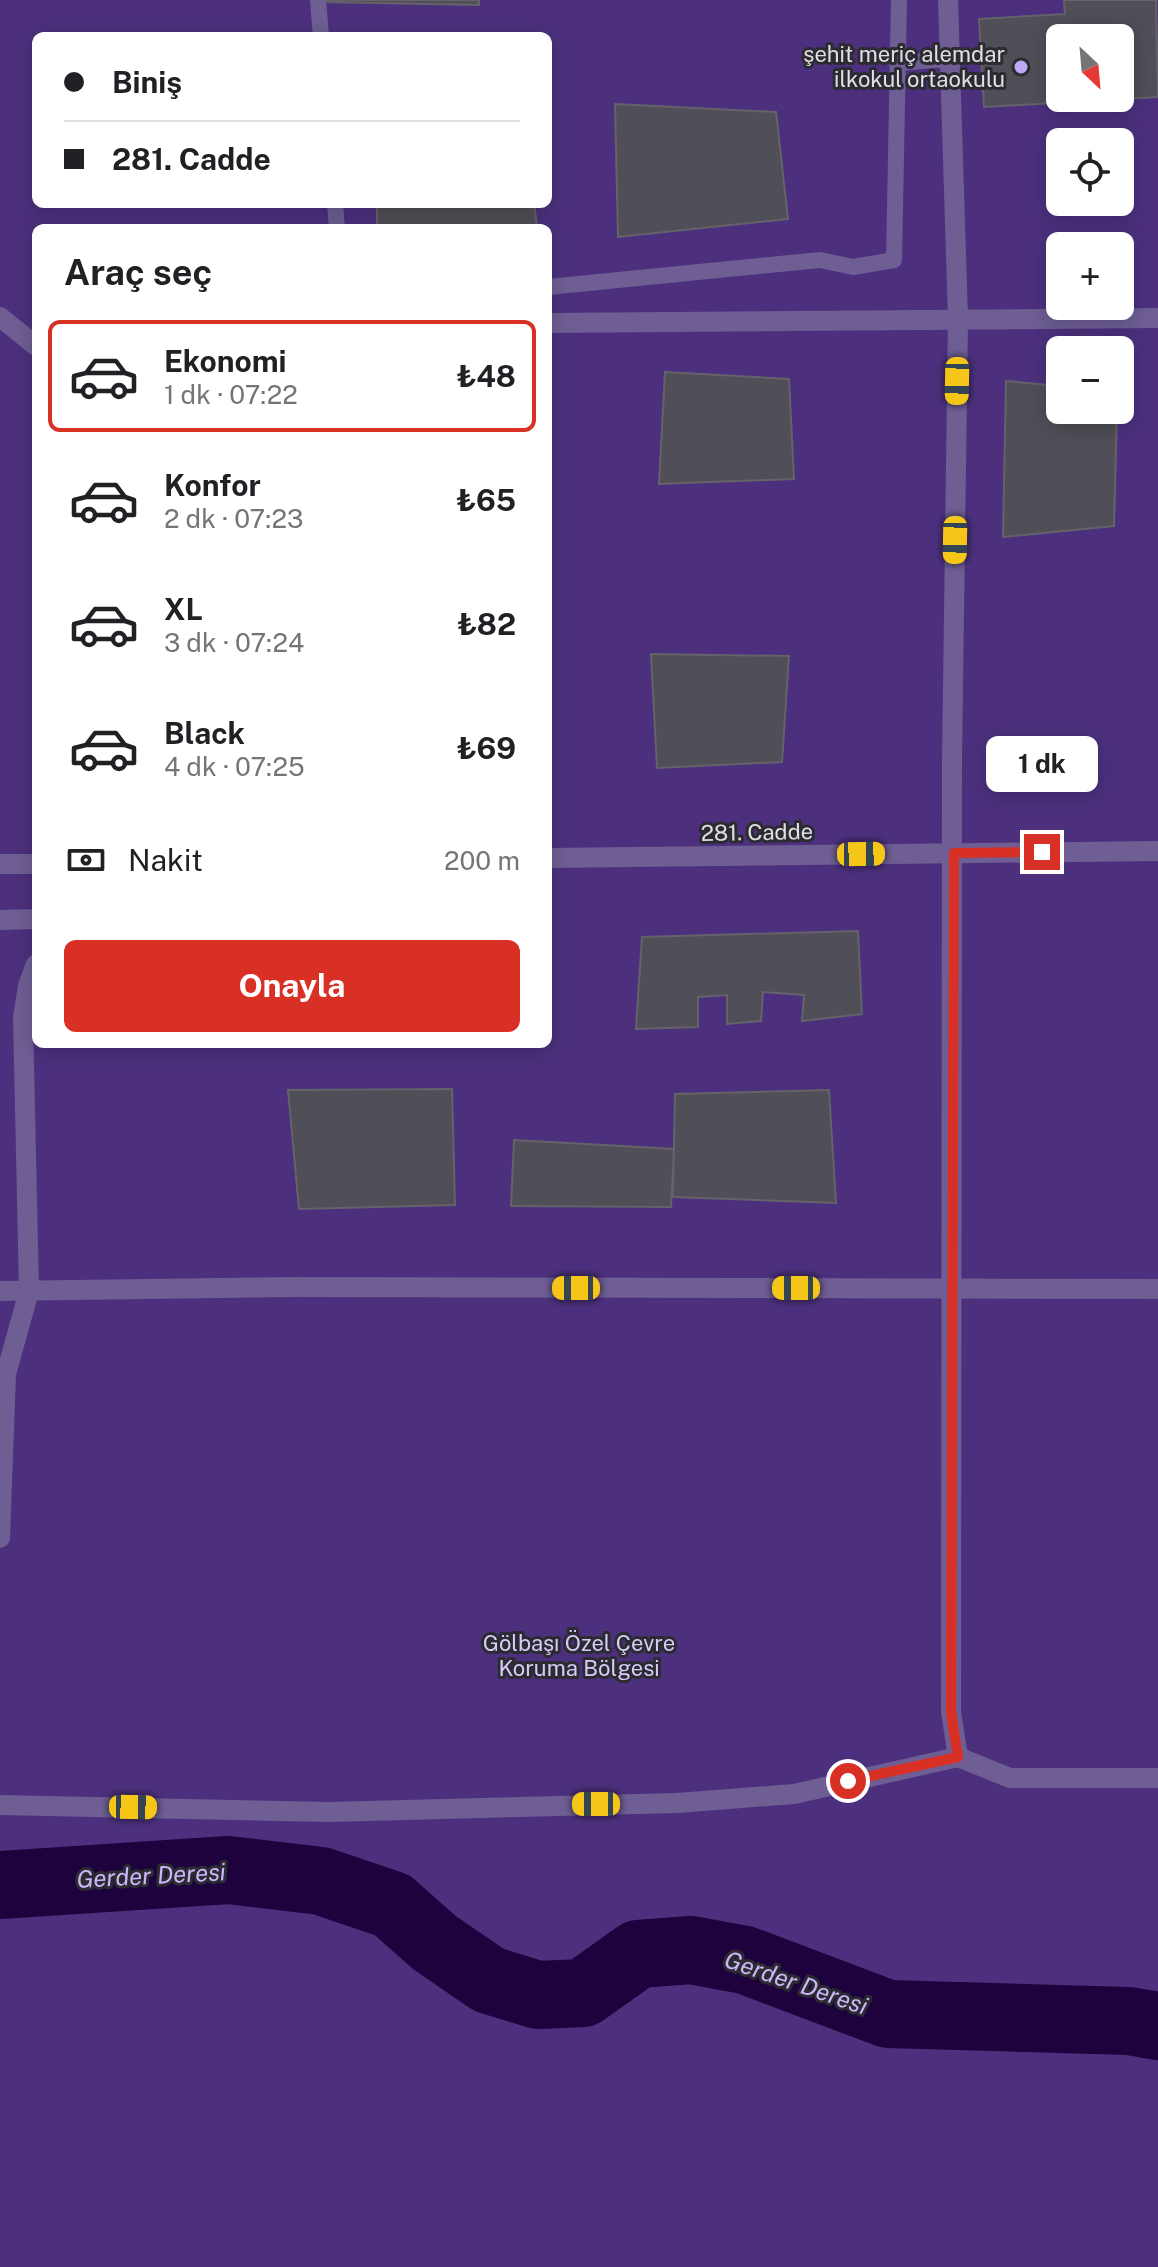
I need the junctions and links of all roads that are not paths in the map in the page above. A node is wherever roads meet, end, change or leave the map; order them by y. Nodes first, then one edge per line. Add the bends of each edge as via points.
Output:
1 (318, 0) edge
2 (899, 0) edge
3 (948, 0) edge
4 (321, 32) edge
5 (950, 59) junction
6 (897, 63) junction
7 (552, 287) edge
8 (0, 317) edge
9 (958, 318) junction
10 (1158, 318) edge
11 (552, 323) edge
12 (32, 343) edge
13 (1158, 851) edge
14 (954, 853) junction
15 (552, 858) edge
16 (0, 864) edge
17 (32, 864) edge
18 (32, 919) edge
19 (0, 920) edge
20 (32, 975) edge
21 (953, 1289) junction
22 (1158, 1289) edge
23 (0, 1291) edge
24 (29, 1291) junction
25 (0, 1538) edge
26 (958, 1757) junction
27 (1158, 1778) edge
28 (0, 1805) edge

1 - 4 lane
2 - 6 lane
3 - 5 street
5 - 6 lane
5 - 9 street
6 - 7 lane via 894,260 853,267 820,260
8 - 12 street
9 - 10 street
9 - 11 street
9 - 14 street
13 - 14 street, 281. Cadde
14 - 15 street, 281. Cadde
14 - 21 street
16 - 17 street
18 - 19 street
20 - 24 street via 23,1017
21 - 22 street
21 - 24 street
21 - 26 street via 951,1712
23 - 24 street
24 - 25 street via 6,1374
26 - 27 street via 1010,1778
26 - 28 street via 794,1794 677,1803 329,1812

